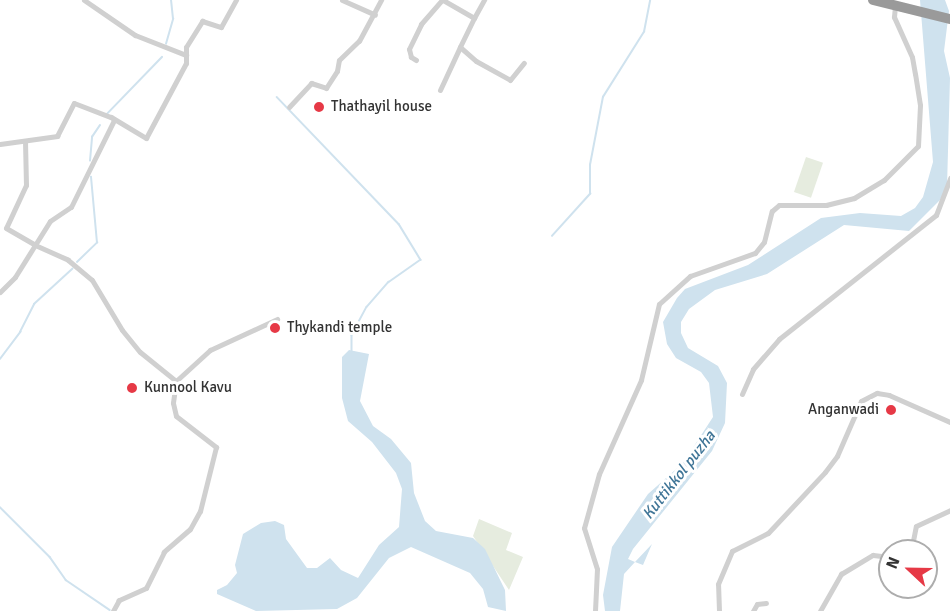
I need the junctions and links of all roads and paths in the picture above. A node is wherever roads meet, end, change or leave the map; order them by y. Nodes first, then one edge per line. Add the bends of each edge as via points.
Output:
1 (84, 0) edge
2 (236, 0) edge
3 (342, 0) edge
4 (381, 0) edge
5 (443, 0) edge
6 (484, 0) edge
7 (873, 0) edge
8 (898, 7) junction
9 (375, 15) junction
10 (474, 18) junction
11 (950, 19) edge
12 (460, 47) junction
13 (186, 55) junction
14 (416, 60) dead end
15 (524, 63) dead end
16 (440, 90) dead end
17 (289, 107) dead end
18 (114, 120) junction
19 (25, 141) junction
20 (0, 144) edge
21 (950, 178) edge
22 (35, 245) junction
23 (0, 292) edge
24 (277, 319) dead end
25 (177, 381) junction
26 (742, 394) dead end
27 (950, 422) edge
28 (950, 510) edge
29 (913, 539) edge
30 (878, 556) edge
31 (766, 603) dead end
32 (114, 610) edge
33 (595, 611) edge
34 (719, 611) edge
35 (753, 611) edge
36 (820, 611) edge

1 - 13 street via 135,35
2 - 13 street via 221,27 202,21 186,47
3 - 9 street
4 - 9 street
5 - 10 street
5 - 14 street via 421,24 409,49
6 - 10 street
7 - 8 highway
8 - 11 highway
8 - 33 street via 894,17 912,57 920,105 918,146 884,180 854,198 826,205 779,205 769,217 764,242 755,253 690,276 659,304 641,380 599,474 584,528 597,570
9 - 17 street via 359,41 339,60 338,71 326,88 311,83
10 - 12 street
12 - 15 street via 510,80
12 - 16 street
13 - 18 street via 186,63 146,138
18 - 19 street via 74,103 57,136
18 - 22 street via 71,207 50,221
19 - 20 street
19 - 22 street via 26,185 6,228
21 - 26 street via 936,215 779,339 753,369
22 - 23 street via 15,277
22 - 25 street via 68,260 92,280 122,330 148,360
24 - 25 street via 210,350
25 - 32 street via 173,403 176,416 216,447 212,468 200,511 190,529 164,552 146,588 119,600
27 - 34 street via 889,395 877,393 861,401 837,456 825,472 768,533 732,551 718,584
28 - 29 street via 916,526
30 - 36 street via 841,574
31 - 35 street via 757,604

